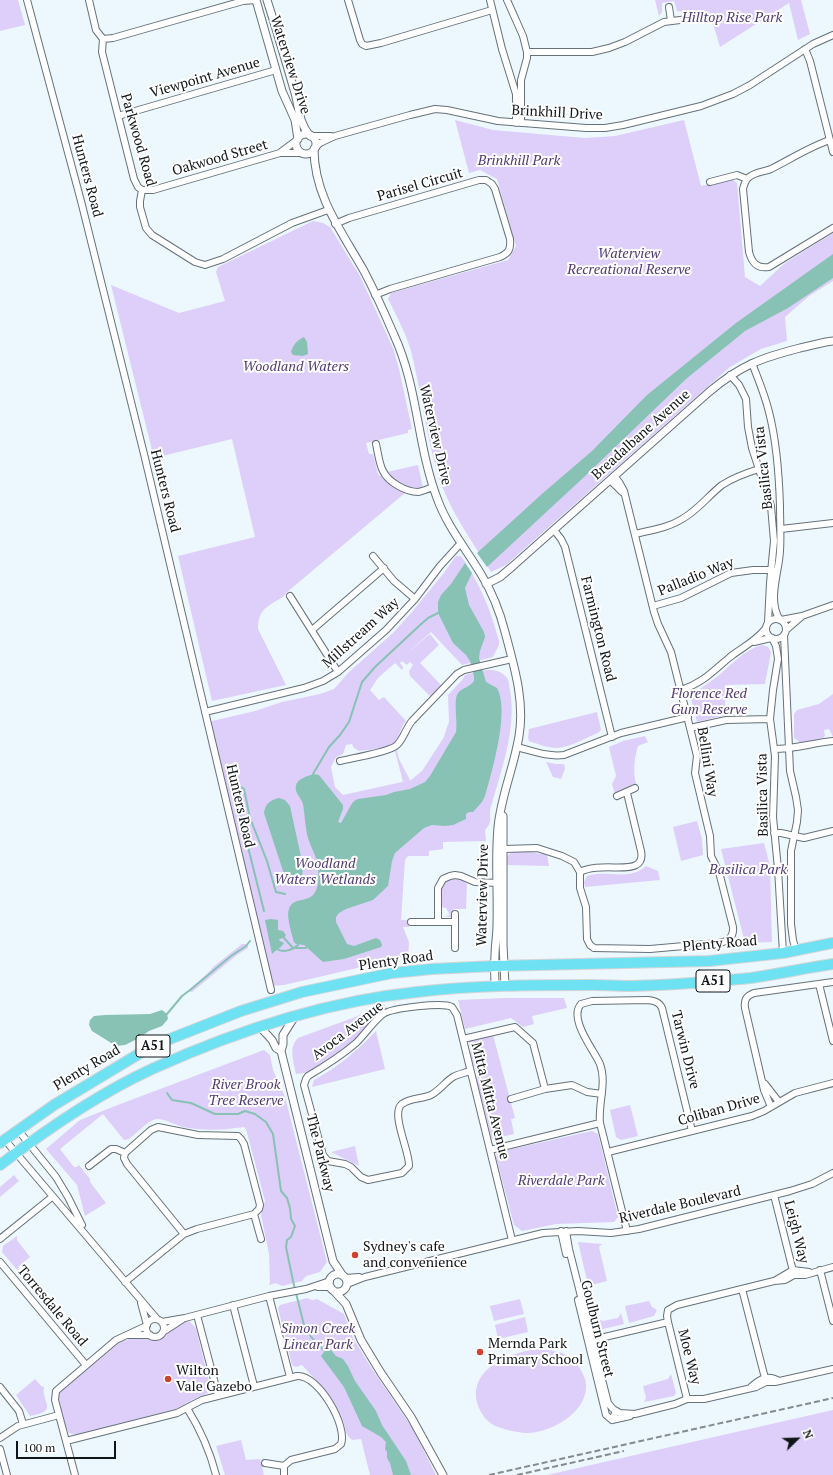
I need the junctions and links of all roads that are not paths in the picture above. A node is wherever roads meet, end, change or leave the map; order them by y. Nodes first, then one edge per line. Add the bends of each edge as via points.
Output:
1 (26, 0) edge
2 (89, 0) edge
3 (244, 0) edge
4 (256, 0) edge
5 (267, 0) edge
6 (348, 0) edge
7 (490, 0) edge
8 (507, 0) edge
9 (669, 7) dead end
10 (492, 10) junction
11 (688, 19) dead end
12 (671, 21) junction
13 (833, 35) edge
14 (104, 39) junction
15 (806, 49) junction
16 (527, 52) junction
17 (276, 70) junction
18 (521, 80) junction
19 (512, 81) junction
20 (118, 116) junction
21 (518, 123) junction
22 (311, 136) junction
23 (335, 136) junction
24 (298, 140) junction
25 (830, 140) junction
26 (315, 149) junction
27 (833, 152) edge
28 (280, 153) junction
29 (303, 153) junction
30 (315, 168) junction
31 (747, 179) junction
32 (710, 182) dead end
33 (142, 190) junction
34 (328, 210) junction
35 (335, 224) junction
36 (833, 228) edge
37 (375, 295) junction
38 (832, 340) edge
39 (752, 363) junction
40 (730, 375) junction
41 (376, 444) dead end
42 (759, 469) junction
43 (612, 478) junction
44 (433, 488) junction
45 (833, 523) edge
46 (781, 529) junction
47 (554, 530) junction
48 (635, 534) junction
49 (461, 543) junction
50 (373, 556) dead end
51 (384, 568) junction
52 (772, 570) junction
53 (486, 584) junction
54 (290, 596) dead end
55 (415, 599) junction
56 (833, 605) edge
57 (653, 606) junction
58 (802, 616) junction
59 (781, 620) junction
60 (767, 625) junction
61 (312, 630) junction
62 (785, 633) junction
63 (772, 638) junction
64 (752, 642) junction
65 (512, 658) junction
66 (338, 672) junction
67 (681, 690) junction
68 (205, 712) junction
69 (688, 717) junction
70 (770, 719) junction
71 (690, 728) junction
72 (612, 736) junction
73 (833, 740) edge
74 (517, 747) junction
75 (774, 749) junction
76 (789, 749) junction
77 (340, 760) dead end
78 (635, 788) dead end
79 (627, 793) junction
80 (618, 796) dead end
81 (833, 831) edge
82 (774, 833) junction
83 (794, 836) junction
84 (501, 849) junction
85 (580, 872) junction
86 (500, 883) junction
87 (455, 914) dead end
88 (411, 922) dead end
89 (438, 922) junction
90 (455, 922) junction
91 (833, 943) edge
92 (455, 948) dead end
93 (796, 951) junction
94 (783, 953) junction
95 (833, 964) edge
96 (500, 966) junction
97 (833, 982) edge
98 (819, 984) junction
99 (500, 986) junction
100 (271, 990) dead end
101 (295, 1016) junction
102 (260, 1028) junction
103 (462, 1039) junction
104 (833, 1041) edge
105 (281, 1051) junction
106 (470, 1071) junction
107 (762, 1079) junction
108 (833, 1083) edge
109 (545, 1090) junction
110 (602, 1094) junction
111 (511, 1099) dead end
112 (779, 1102) junction
113 (771, 1107) junction
114 (600, 1123) junction
115 (18, 1130) junction
116 (692, 1131) junction
117 (2, 1142) edge
118 (29, 1144) junction
119 (490, 1150) junction
120 (608, 1152) junction
121 (15, 1153) junction
122 (125, 1153) junction
123 (0, 1165) edge
124 (90, 1166) dead end
125 (833, 1173) edge
126 (774, 1195) junction
127 (52, 1197) junction
128 (254, 1214) junction
129 (563, 1231) junction
130 (628, 1231) junction
131 (184, 1234) junction
132 (87, 1235) junction
133 (0, 1239) edge
134 (261, 1240) dead end
135 (512, 1240) junction
136 (334, 1261) junction
137 (0, 1262) edge
138 (833, 1267) edge
139 (820, 1270) junction
140 (794, 1272) junction
141 (345, 1281) junction
142 (125, 1282) junction
143 (331, 1284) junction
144 (742, 1289) junction
145 (269, 1296) junction
146 (140, 1300) junction
147 (346, 1304) junction
148 (233, 1305) junction
149 (197, 1314) junction
150 (184, 1318) junction
151 (160, 1320) junction
152 (833, 1321) edge
153 (668, 1322) junction
154 (146, 1325) junction
155 (163, 1332) junction
156 (126, 1335) junction
157 (150, 1335) junction
158 (592, 1340) junction
159 (86, 1365) junction
160 (833, 1369) edge
161 (290, 1377) junction
162 (766, 1380) junction
163 (254, 1386) junction
164 (0, 1388) edge
165 (218, 1395) junction
166 (687, 1399) junction
167 (187, 1408) junction
168 (616, 1411) junction
169 (635, 1414) junction
170 (59, 1415) junction
171 (612, 1420) junction
172 (23, 1424) junction
173 (0, 1438) edge
174 (66, 1441) junction
175 (0, 1449) edge
176 (265, 1463) dead end
177 (284, 1466) junction
178 (7, 1475) edge
179 (75, 1475) edge
180 (216, 1475) edge
181 (284, 1475) edge
182 (443, 1475) edge

1 - 68 street, Hunters Road via 103,287
2 - 14 street via 96,30
3 - 4 street
3 - 14 street
4 - 17 street, Waterview Drive
5 - 22 street, Waterview Drive via 300,119
6 - 10 street via 358,36 366,46
7 - 10 street
8 - 16 street via 523,36
9 - 12 street
10 - 19 street
11 - 12 street
12 - 16 street via 625,42 592,52
13 - 15 street, Brinkhill Drive
14 - 20 street, Parkwood Road via 102,52
15 - 21 street, Brinkhill Drive via 750,85 701,106 605,128
15 - 25 street
16 - 18 street
17 - 20 street, Viewpoint Avenue
17 - 24 street, Waterview Drive via 295,120
18 - 19 street
18 - 21 street
19 - 21 street
20 - 33 street, Parkwood Road via 134,179
21 - 23 street, Brinkhill Drive via 435,109
22 - 23 street, Brinkhill Drive
22 - 24 street via 302,136
22 - 26 street via 316,143
23 - 26 street, Brinkhill Drive
24 - 28 street, Oakwood Street
24 - 29 street via 297,148
25 - 27 street
25 - 31 street
26 - 29 street via 310,153
26 - 30 street, Waterview Drive
28 - 29 street, Oakwood Street
28 - 33 street, Oakwood Street via 153,190
29 - 30 street, Waterview Drive
30 - 34 street, Waterview Drive
31 - 32 street via 737,175
31 - 36 street via 743,189 749,252 756,266 773,266
33 - 34 street, Parkwood Road via 140,204 149,233 202,265 223,259 292,223
34 - 35 street, Waterview Drive
35 - 37 street, Waterview Drive
35 - 37 street, Parisel Circuit via 479,180 486,180 494,187 510,239 508,253
37 - 44 street, Waterview Drive via 405,361
38 - 39 street, Breadalbane Avenue
39 - 40 street, Breadalbane Avenue
39 - 46 street, Basilica Vista via 769,410 776,443
40 - 42 street, Basilica Vista via 746,399 748,428
40 - 43 street, Breadalbane Avenue
41 - 44 street via 382,468 394,483 418,492
42 - 48 street via 727,482 677,522
42 - 52 street, Basilica Vista via 772,506
43 - 47 street, Breadalbane Avenue
43 - 48 street, Bellini Way via 626,497
44 - 49 street, Waterview Drive via 443,513
45 - 46 street
46 - 59 street, Basilica Vista via 774,599
47 - 53 street, Breadalbane Avenue via 509,569
47 - 72 street, Farmington Road via 565,547
48 - 57 street, Bellini Way
49 - 53 street, Waterview Drive
49 - 55 street, Millstream Way
50 - 51 street
51 - 55 street via 394,581
51 - 61 street
52 - 57 street, Palladio Way via 731,573 682,598
52 - 60 street, Basilica Vista
53 - 65 street, Waterview Drive via 501,618
54 - 61 street
55 - 66 street, Millstream Way via 386,630
56 - 58 street
57 - 67 street, Bellini Way via 671,652
58 - 59 street
58 - 62 street
59 - 60 street via 774,619
59 - 62 street via 785,625
60 - 63 street via 767,634
60 - 64 street via 760,636
61 - 66 street
62 - 63 street via 778,639
62 - 76 street, Basilica Vista
63 - 64 street
63 - 70 street, Basilica Vista via 778,659
64 - 67 street via 698,683
65 - 74 street, Waterview Drive via 521,709
65 - 77 street via 464,670 458,674 406,728 396,747
66 - 68 street, Millstream Way via 304,688
67 - 69 street, Bellini Way
68 - 100 street, Hunters Road
69 - 71 street, Bellini Way
69 - 72 street
70 - 71 street via 726,720
70 - 75 street, Basilica Vista
71 - 85 street, Bellini Way via 696,756 694,773 710,836 711,856 719,872 733,927 730,939 718,943 650,949 592,947 587,939 586,907 580,888
72 - 74 street via 564,755 542,754
73 - 76 street
74 - 84 street, Waterview Drive via 498,827
75 - 76 street
75 - 82 street, Basilica Vista
76 - 83 street, Basilica Vista via 790,771 798,810
78 - 79 street
79 - 80 street
79 - 85 street via 641,859 632,866 593,867
81 - 83 street via 812,837
82 - 83 street
82 - 94 street, Basilica Vista
83 - 93 street, Basilica Vista via 791,864 791,924
84 - 85 street via 537,848 570,859
84 - 86 street, Waterview Drive
86 - 89 street via 475,882 461,876 444,879 438,888
86 - 96 street, Waterview Drive
87 - 90 street
88 - 89 street
89 - 90 street
90 - 92 street
91 - 93 highway, Plenty Road / A51
93 - 94 highway, Plenty Road / A51
94 - 96 highway, Plenty Road / A51 via 709,961
95 - 99 highway, A51 via 689,984
96 - 99 street, Waterview Drive
96 - 115 highway, Plenty Road / A51 via 392,972 302,992 241,1011 152,1046 84,1086
97 - 98 street
98 - 104 street
98 - 107 street via 754,993 744,1001
99 - 101 highway, A51 via 372,998
101 - 102 highway, A51
101 - 105 street, The Parkway via 283,1035
102 - 105 street, The Parkway
102 - 118 highway, A51 via 151,1070 73,1114
103 - 106 street, Mitta Mitta Avenue
103 - 106 street, Avoca Avenue via 455,1011 450,1005 395,1010 384,1014 349,1048 308,1076 305,1089 323,1155 328,1161 351,1167 368,1180 405,1172 409,1162 398,1114 400,1106 404,1102 430,1095 451,1078
103 - 109 street via 510,1027 517,1028 533,1043
105 - 136 street, The Parkway
106 - 119 street, Mitta Mitta Avenue
107 - 112 street
107 - 113 street
108 - 112 street, Coliban Drive via 795,1093
109 - 110 street via 572,1085 587,1092
109 - 111 street
110 - 114 street, Tarwin Drive
110 - 116 street, Tarwin Drive via 601,1067 584,1036 578,1015 580,1006 584,1002 592,1001 657,1002 662,1008
112 - 113 street, Coliban Drive
113 - 116 street, Coliban Drive via 752,1116
114 - 119 street
114 - 120 street, Tarwin Drive
115 - 117 highway, Plenty Road / A51
115 - 118 street
116 - 120 street, Coliban Drive
117 - 121 street
118 - 121 highway, A51
118 - 132 street via 59,1182
119 - 135 street, Mitta Mitta Avenue
120 - 130 street, Tarwin Drive
121 - 123 highway, A51
121 - 127 street
122 - 124 street via 111,1149
122 - 128 street via 158,1127 198,1135 238,1136 244,1144 259,1202 258,1210
122 - 131 street via 127,1164
125 - 126 street, Riverdale Boulevard via 802,1188
126 - 130 street, Riverdale Boulevard
126 - 140 street, Leigh Way
127 - 132 street
127 - 133 street
128 - 131 street
128 - 134 street
129 - 130 street, Riverdale Boulevard
129 - 135 street, Riverdale Boulevard via 533,1234
129 - 158 street, Goulburn Street
129 - 171 street, Goulburn Street via 606,1415
131 - 142 street
132 - 142 street
135 - 141 street, Riverdale Boulevard
136 - 141 street, The Parkway
136 - 143 street, The Parkway
137 - 159 street, Torresdale Road
138 - 139 street
139 - 140 street via 802,1275
139 - 152 street
140 - 144 street via 785,1280
141 - 143 street via 338,1274
141 - 143 street via 339,1291
141 - 147 street, The Parkway
142 - 146 street
143 - 145 street
143 - 147 street, The Parkway
144 - 153 street via 673,1307 668,1310
144 - 162 street
145 - 148 street
145 - 161 street
146 - 151 street
146 - 154 street
147 - 182 street, The Parkway via 364,1346 411,1416
148 - 149 street
148 - 163 street
149 - 150 street
149 - 165 street
150 - 151 street
150 - 155 street
151 - 154 street via 150,1320
151 - 155 street via 164,1327
153 - 158 street
153 - 166 street, Moe Way
154 - 156 street
154 - 157 street
155 - 157 street via 156,1337
156 - 157 street
156 - 159 street
158 - 168 street, Goulburn Street via 608,1403
159 - 170 street via 56,1391
160 - 162 street via 779,1381
161 - 163 street
161 - 177 street via 304,1376 324,1394 334,1410 343,1440 337,1448 291,1460
162 - 166 street via 756,1387 704,1399
163 - 165 street
164 - 172 street via 18,1411
165 - 167 street via 198,1401
166 - 169 street
167 - 174 street via 177,1413
167 - 180 street via 206,1445
168 - 169 street
168 - 171 street
169 - 171 street
170 - 172 street
170 - 174 street
172 - 173 street
174 - 179 street
175 - 178 street
176 - 177 street
177 - 181 street

